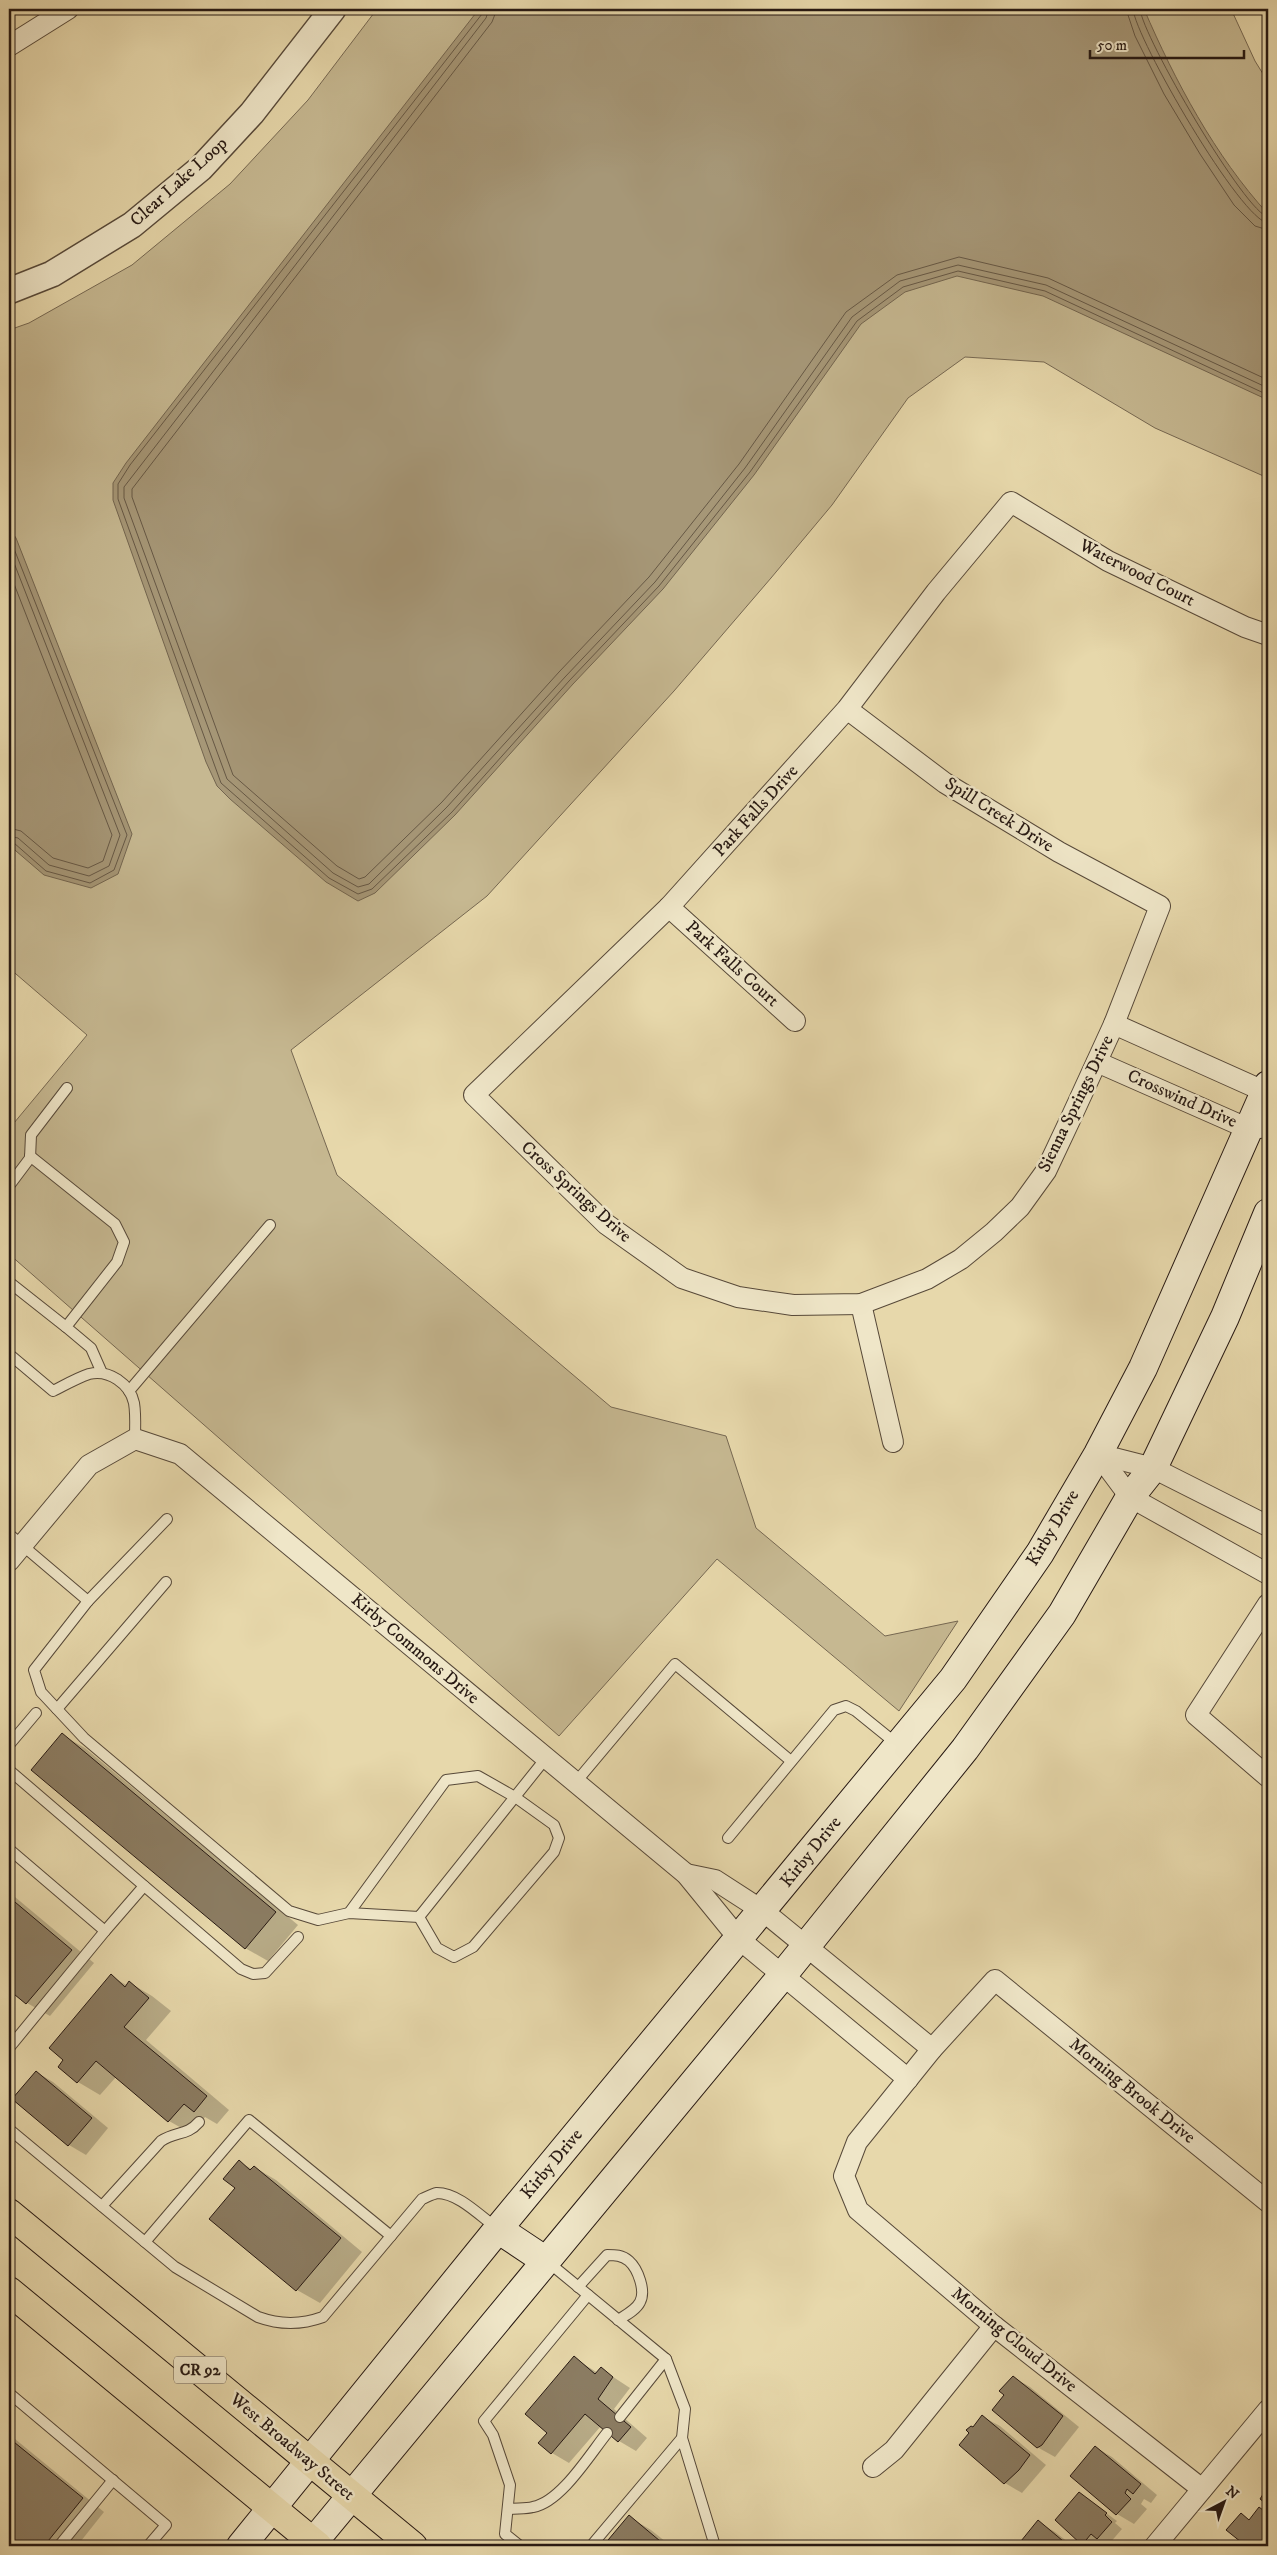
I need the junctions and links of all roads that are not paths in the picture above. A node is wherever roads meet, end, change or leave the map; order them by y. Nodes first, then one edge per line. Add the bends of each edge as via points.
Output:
1 (68, 9) edge
2 (333, 9) edge
3 (9, 46) edge
4 (9, 290) edge
5 (1010, 502) joint
6 (1268, 635) edge
7 (847, 709) junction
8 (1160, 906) joint
9 (669, 907) junction
10 (795, 1021) dead end
11 (1114, 1024) junction
12 (1097, 1062) junction
13 (67, 1088) dead end
14 (1268, 1090) edge
15 (474, 1095) joint
16 (1258, 1128) edge
17 (30, 1156) junction
18 (9, 1186) edge
19 (1268, 1213) edge
20 (270, 1225) dead end
21 (9, 1282) edge
22 (861, 1304) junction
23 (66, 1327) junction
24 (9, 1354) edge
25 (102, 1373) junction
26 (129, 1391) junction
27 (135, 1439) junction
28 (893, 1442) dead end
29 (1098, 1454) junction
30 (1153, 1468) junction
31 (1130, 1497) junction
32 (168, 1519) dead end
33 (1268, 1526) edge
34 (15, 1540) edge
35 (9, 1561) edge
36 (1268, 1574) edge
37 (166, 1582) dead end
38 (88, 1600) junction
39 (1268, 1604) edge
40 (57, 1709) junction
41 (36, 1713) dead end
42 (9, 1745) edge
43 (898, 1745) junction
44 (546, 1758) junction
45 (791, 1762) junction
46 (9, 1770) edge
47 (1268, 1777) edge
48 (576, 1782) junction
49 (515, 1797) junction
50 (728, 1838) dead end
51 (9, 1849) edge
52 (686, 1874) junction
53 (144, 1886) junction
54 (763, 1910) junction
55 (349, 1913) junction
56 (419, 1917) junction
57 (106, 1931) junction
58 (298, 1937) dead end
59 (739, 1939) junction
60 (807, 1946) junction
61 (782, 1976) junction
62 (9, 2047) edge
63 (932, 2050) junction
64 (908, 2079) junction
65 (199, 2122) dead end
66 (9, 2129) edge
67 (1268, 2202) edge
68 (102, 2206) junction
69 (9, 2213) edge
70 (498, 2229) junction
71 (391, 2236) junction
72 (145, 2242) junction
73 (546, 2261) junction
74 (578, 2287) junction
75 (9, 2290) edge
76 (588, 2295) junction
77 (618, 2320) junction
78 (994, 2326) junction
79 (666, 2359) junction
80 (9, 2393) edge
81 (1268, 2410) edge
82 (620, 2417) dead end
83 (607, 2433) dead end
84 (682, 2438) junction
85 (310, 2461) junction
86 (873, 2467) dead end
87 (113, 2480) junction
88 (1202, 2489) junction
89 (351, 2496) junction
90 (272, 2508) junction
91 (509, 2509) junction
92 (314, 2545) edge
93 (59, 2546) edge
94 (148, 2546) edge
95 (241, 2546) edge
96 (413, 2546) edge
97 (520, 2546) edge
98 (591, 2546) edge
99 (715, 2546) edge
100 (1155, 2546) edge

1 - 3 street
2 - 4 street, Clear Lake Loop via 252,113 201,168 132,225 52,274
5 - 6 street, Waterwood Court via 1108,561
5 - 7 street, Park Falls Drive
7 - 8 street, Spill Creek Drive via 946,783 1059,852
7 - 9 street, Park Falls Drive
8 - 11 street, Sienna Springs Drive
9 - 10 street, Park Falls Court
9 - 15 street, Park Falls Drive
11 - 12 street, Sienna Springs Drive
11 - 14 street
12 - 16 street, Crosswind Drive
12 - 22 street, Sienna Springs Drive via 1046,1171 1020,1207 961,1259 927,1279
13 - 17 lane via 31,1135
14 - 16 main road, Kirby Drive
15 - 22 street, Cross Springs Drive via 606,1224 682,1278 738,1297 793,1306
16 - 29 main road, Kirby Drive via 1143,1368
17 - 18 lane
17 - 23 lane via 115,1224 124,1242 117,1262
19 - 30 main road via 1225,1317
20 - 26 lane
21 - 23 lane
22 - 28 street
23 - 25 lane via 91,1348
24 - 25 lane via 53,1391 89,1374
25 - 26 lane via 117,1379
26 - 27 lane via 134,1404
27 - 34 street via 89,1465
27 - 44 street, Kirby Commons Drive via 180,1454
29 - 30 street
29 - 31 street
29 - 43 main road, Kirby Drive via 1040,1553 953,1679
30 - 31 main road
30 - 33 street
31 - 36 street
31 - 60 main road via 1062,1614 965,1749
32 - 38 lane
34 - 35 street
34 - 38 lane
37 - 40 lane
38 - 40 lane via 34,1670 41,1692
39 - 47 street via 1196,1715
40 - 55 lane via 84,1738 289,1911 318,1920
41 - 42 lane
43 - 45 lane via 846,1706 834,1710
43 - 54 main road, Kirby Drive
44 - 48 street, Kirby Commons Drive
44 - 49 lane
45 - 48 lane via 675,1664
45 - 50 lane
46 - 53 lane
48 - 52 street, Kirby Commons Drive
49 - 55 lane via 478,1776 446,1780
49 - 56 lane
49 - 56 lane via 554,1825 558,1838 554,1852 473,1948 454,1957 437,1948
51 - 57 lane
52 - 54 street, Kirby Commons Drive via 715,1880
52 - 59 street, Kirby Commons Drive
53 - 57 lane
53 - 58 lane via 241,1969 254,1974 265,1973
54 - 59 main road, Kirby Drive
54 - 60 street, Kirby Commons Drive
55 - 56 lane
57 - 62 lane
59 - 61 street, Kirby Commons Drive
59 - 70 main road, Kirby Drive
60 - 61 main road
60 - 63 street, Kirby Commons Drive
61 - 64 street, Kirby Commons Drive
61 - 73 main road
63 - 64 street
63 - 67 street, Morning Brook Drive via 995,1980
64 - 78 street, Morning Cloud Drive via 857,2142 844,2176 858,2210
65 - 68 lane via 190,2131 170,2134 161,2141
66 - 68 lane
68 - 72 lane
69 - 85 main road, West Broadway Street / CR 92
70 - 71 lane via 456,2198 436,2193 422,2199
70 - 73 main road
70 - 85 main road, Kirby Drive
71 - 72 lane via 323,2317 286,2324 258,2317 175,2267
71 - 72 lane via 249,2120
73 - 74 lane
73 - 89 main road
74 - 76 lane
74 - 77 lane via 607,2255 617,2254 630,2262 640,2280 642,2293 633,2310
75 - 90 main road
76 - 77 lane
76 - 91 lane via 484,2422 493,2435 510,2485
77 - 79 lane
78 - 86 street via 894,2450
78 - 88 street, Morning Cloud Drive
79 - 82 lane
79 - 84 lane via 685,2410
80 - 87 lane
81 - 88 street
83 - 91 lane via 551,2498 535,2507
84 - 98 lane
84 - 99 lane
85 - 89 main road, West Broadway Street / CR 92
85 - 90 main road, Kirby Drive
87 - 93 lane
87 - 94 lane via 166,2524
88 - 100 street
89 - 92 main road
89 - 96 main road, West Broadway Street / CR 92
90 - 92 main road
90 - 95 main road, Kirby Drive
91 - 97 lane via 505,2534

